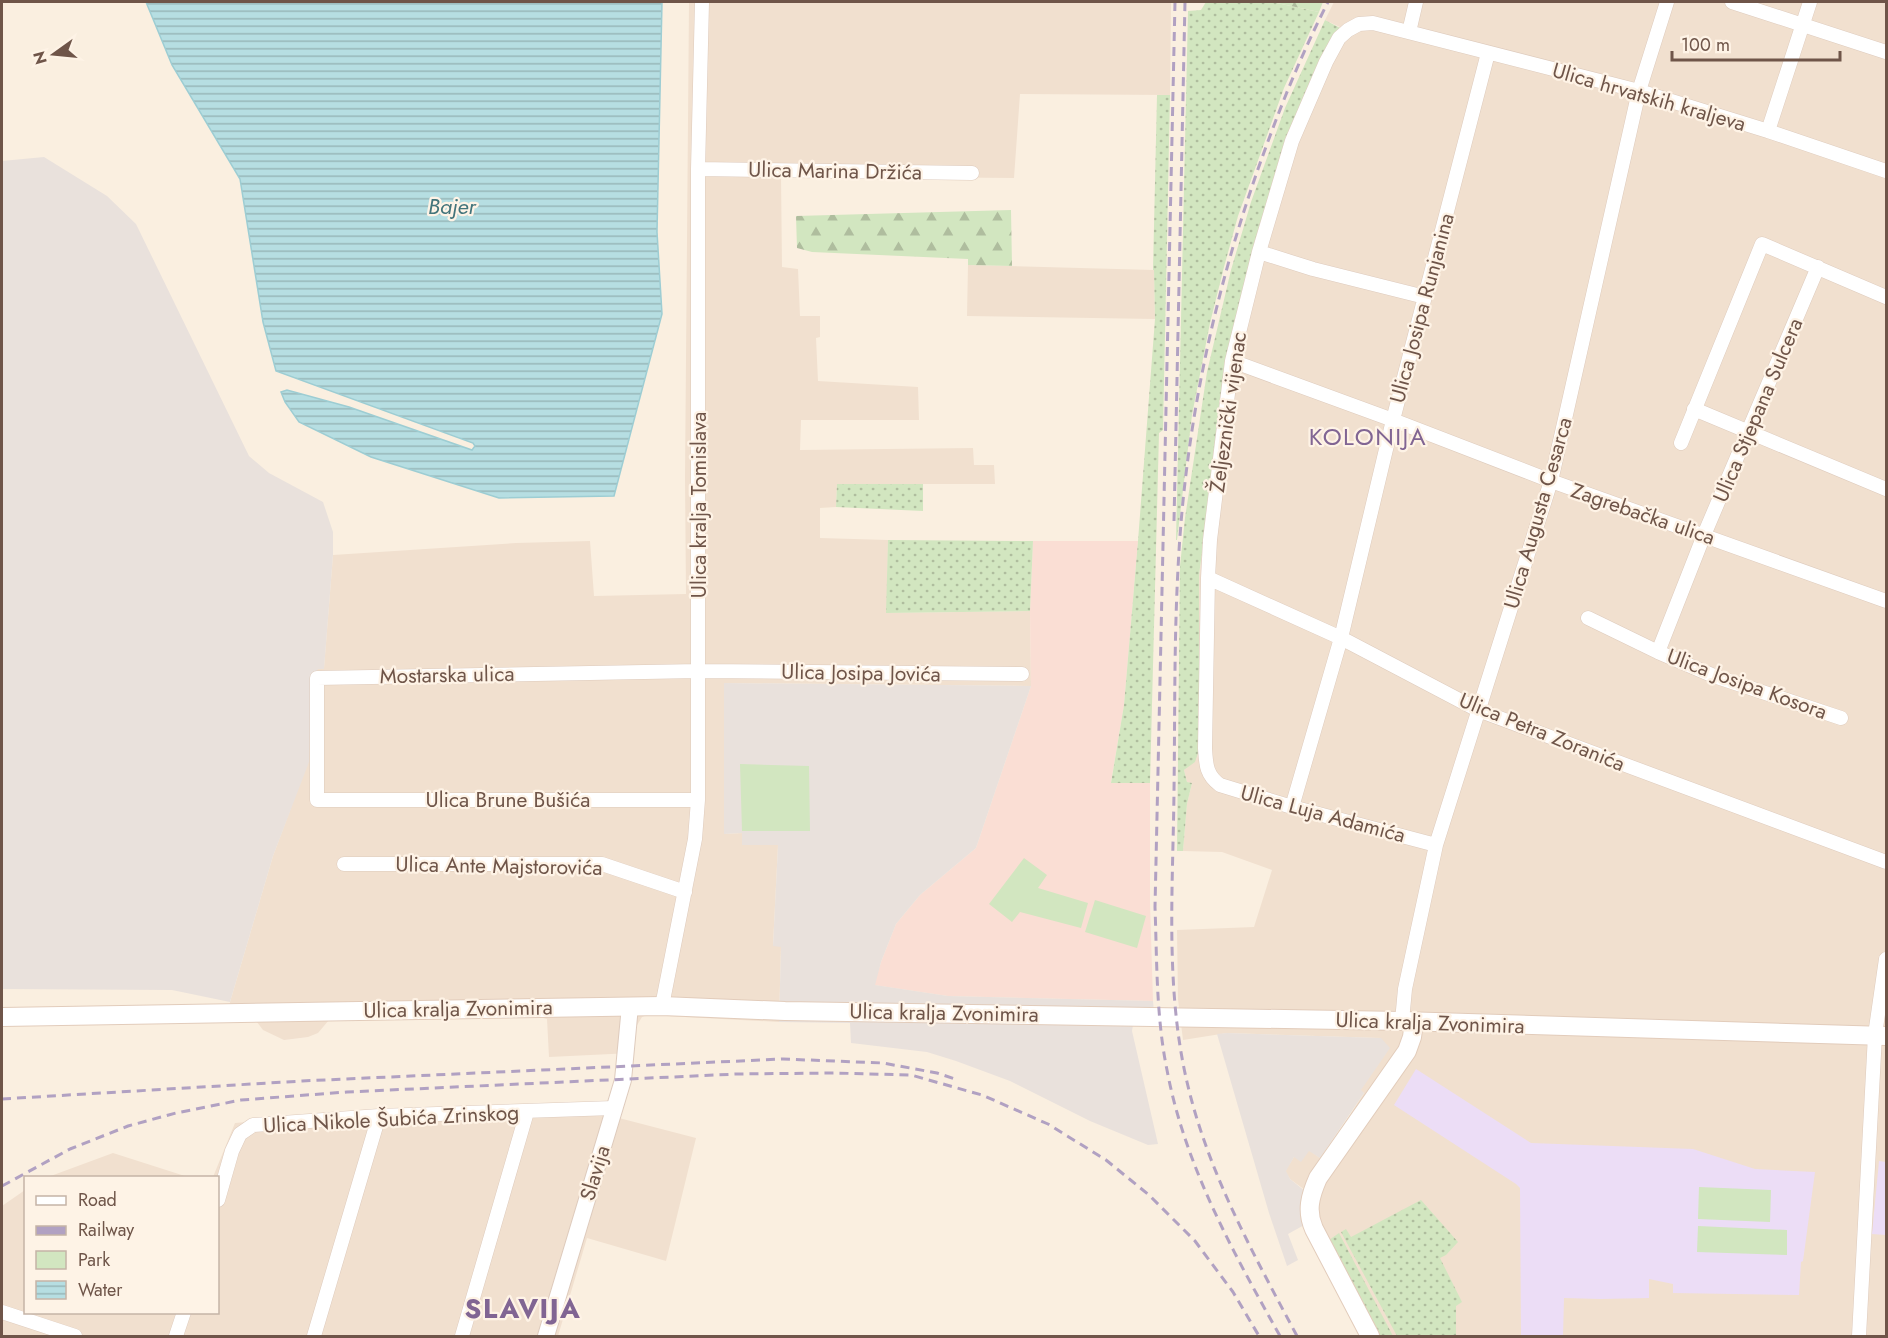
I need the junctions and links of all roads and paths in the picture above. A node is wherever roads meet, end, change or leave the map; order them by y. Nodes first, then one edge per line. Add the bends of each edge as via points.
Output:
1 (702, 2) edge
2 (1416, 2) edge
3 (1666, 2) edge
4 (1732, 2) edge
5 (1810, 2) edge
6 (1802, 25) junction
7 (1348, 30) joint
8 (1409, 32) junction
9 (1887, 52) edge
10 (1488, 53) junction
11 (1639, 91) junction
12 (1768, 131) junction
13 (698, 169) junction
14 (1887, 171) edge
15 (972, 173) dead end
16 (1258, 252) junction
17 (1818, 267) junction
18 (1425, 297) junction
19 (1887, 297) edge
20 (1232, 361) junction
21 (1694, 409) junction
22 (1393, 420) junction
23 (1749, 431) junction
24 (1681, 443) dead end
25 (1551, 481) junction
26 (1887, 489) edge
27 (1704, 535) junction
28 (1208, 578) junction
29 (1887, 601) edge
30 (1588, 618) dead end
31 (1341, 638) junction
32 (1658, 652) junction
33 (699, 671) junction
34 (1022, 675) dead end
35 (1478, 710) junction
36 (1841, 718) dead end
37 (1211, 779) joint
38 (317, 800) joint
39 (698, 800) junction
40 (1292, 807) junction
41 (1436, 845) junction
42 (1887, 862) edge
43 (344, 864) dead end
44 (685, 892) junction
45 (1887, 959) edge
46 (630, 1006) junction
47 (662, 1006) junction
48 (2, 1017) edge
49 (1408, 1022) junction
50 (1881, 1036) edge
51 (614, 1108) junction
52 (527, 1112) junction
53 (379, 1116) junction
54 (219, 1196) edge
55 (2, 1312) edge
56 (183, 1314) edge
57 (75, 1336) edge
58 (176, 1336) edge
59 (314, 1336) edge
60 (462, 1336) edge
61 (546, 1336) edge
62 (1371, 1336) edge
63 (1859, 1336) edge

1 - 13 street, Ulica kralja Tomislava
2 - 8 street
3 - 11 street, Ulica Augusta Cesarca
4 - 6 street
5 - 6 street
6 - 9 street
6 - 12 street
7 - 8 street, Ulica hrvatskih kraljeva via 1373,23
7 - 16 street, Željeznički vijenac via 1326,62 1292,141
8 - 10 street, Ulica hrvatskih kraljeva
10 - 11 street, Ulica hrvatskih kraljeva
10 - 18 street, Ulica Josipa Runjanina
11 - 12 street, Ulica hrvatskih kraljeva
11 - 25 street, Ulica Augusta Cesarca
12 - 14 street, Ulica hrvatskih kraljeva
13 - 15 street, Ulica Marina Držića
13 - 33 street, Ulica kralja Tomislava
16 - 18 street
16 - 20 street, Željeznički vijenac
17 - 19 street
17 - 21 street via 1762,244
17 - 23 street, Ulica Stjepana Sulcera
18 - 22 street, Ulica Josipa Runjanina
20 - 22 street, Zagrebačka ulica
20 - 28 street, Željeznički vijenac
21 - 23 street
21 - 24 street
22 - 25 street, Zagrebačka ulica
22 - 31 street, Ulica Josipa Runjanina
23 - 26 street
23 - 27 street, Ulica Stjepana Sulcera
25 - 27 street, Zagrebačka ulica
25 - 35 street, Ulica Augusta Cesarca
27 - 29 street, Zagrebačka ulica
27 - 32 street, Ulica Stjepana Sulcera
28 - 31 street, Ulica Petra Zoranića
28 - 37 street, Željeznički vijenac via 1205,748
30 - 32 street, Ulica Josipa Kosora
31 - 35 street, Ulica Petra Zoranića
31 - 40 street, Ulica Josipa Runjanina
32 - 36 street, Ulica Josipa Kosora via 1714,676
33 - 34 street, Ulica Josipa Jovića
33 - 38 street, Mostarska ulica via 317,678
33 - 39 street, Ulica kralja Tomislava
35 - 41 street, Ulica Augusta Cesarca
35 - 42 street, Ulica Petra Zoranića
37 - 40 street, Ulica Luja Adamića
38 - 39 street, Ulica Brune Bušića
39 - 44 street, Ulica kralja Tomislava
40 - 41 street, Ulica Luja Adamića
41 - 49 street, Ulica Augusta Cesarca via 1405,989
43 - 44 street, Ulica Ante Majstorovića via 602,864
44 - 47 street, Ulica kralja Tomislava
45 - 50 street
46 - 47 main road, Ulica kralja Zvonimira
46 - 48 main road, Ulica kralja Zvonimira
46 - 51 street, Slavija via 624,1074
47 - 49 main road, Ulica kralja Zvonimira
49 - 50 main road, Ulica kralja Zvonimira
49 - 62 main road via 1412,1037 1407,1051 1318,1178 1310,1201 1310,1219
50 - 63 street
51 - 52 street, Ulica Nikole Šubića Zrinskog
51 - 61 street, Slavija
52 - 53 street, Ulica Nikole Šubića Zrinskog
52 - 60 street
53 - 54 street, Ulica Nikole Šubića Zrinskog via 253,1125 240,1134
53 - 59 street
55 - 57 street
56 - 58 street

